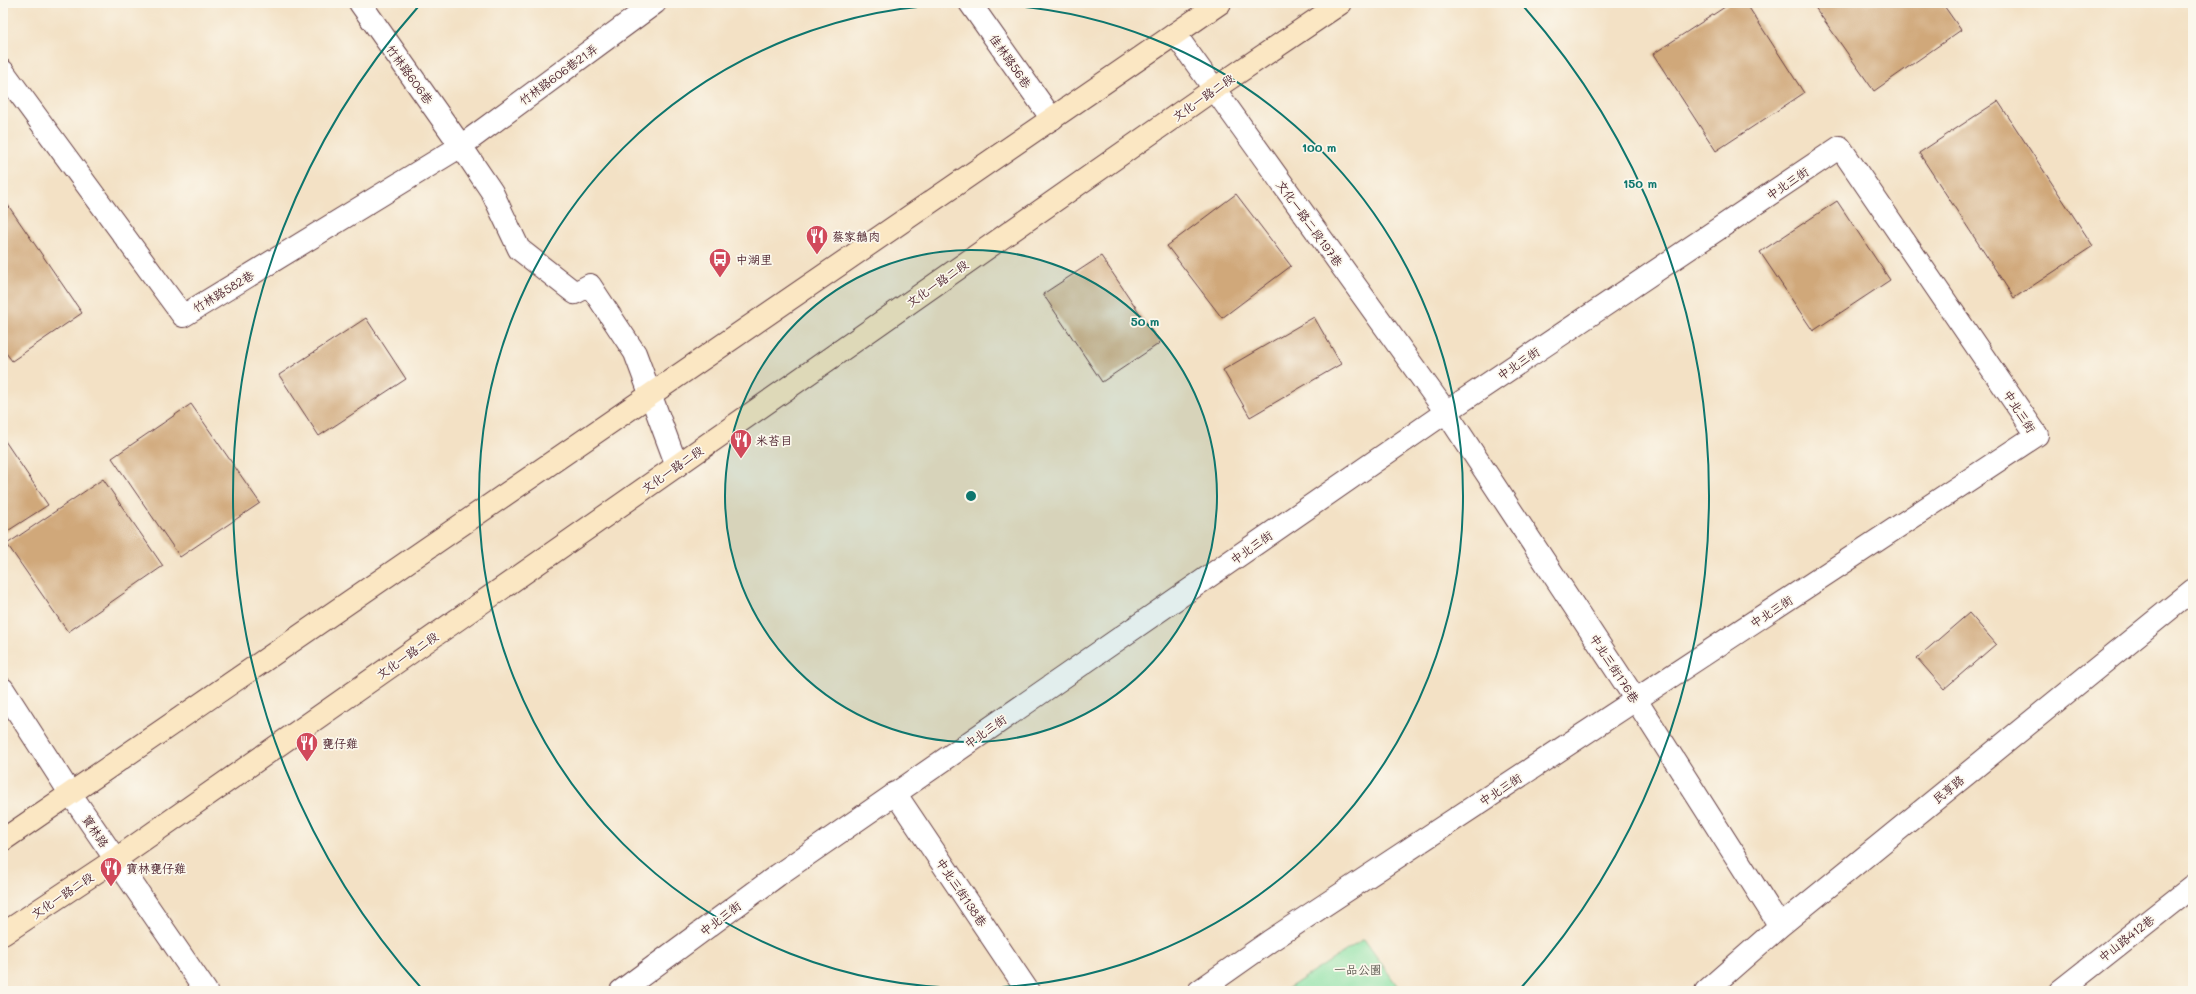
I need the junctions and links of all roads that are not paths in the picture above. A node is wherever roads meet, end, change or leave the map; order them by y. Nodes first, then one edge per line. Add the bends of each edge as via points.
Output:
1 (360, 3) edge
2 (655, 3) edge
3 (970, 3) edge
4 (1220, 3) edge
5 (1341, 3) edge
6 (1175, 34) junction
7 (3, 71) edge
8 (1214, 89) junction
9 (1052, 119) junction
10 (461, 146) junction
11 (651, 394) junction
12 (1446, 412) junction
13 (677, 466) junction
14 (2193, 590) edge
15 (3, 689) edge
16 (1636, 700) junction
17 (70, 793) junction
18 (896, 793) junction
19 (3, 840) edge
20 (116, 859) junction
21 (2193, 886) edge
22 (1780, 926) junction
23 (3, 934) edge
24 (206, 991) edge
25 (621, 991) edge
26 (1028, 991) edge
27 (1199, 991) edge
28 (1706, 991) edge
29 (2060, 991) edge

1 - 10 street, 竹林路606巷
2 - 10 street, 竹林路606巷21弄
3 - 9 street, 佳林路56巷
4 - 6 main road
5 - 8 main road, 文化一路二段
6 - 8 street, 文化一路二段197巷
6 - 9 main road
7 - 10 street, 竹林路582巷 via 183,316
8 - 12 street, 文化一路二段197巷
8 - 13 main road, 文化一路二段
9 - 11 main road
10 - 11 street, 竹林路606巷 via 492,192 519,249 575,293 590,285 635,353
11 - 13 street
11 - 17 main road
12 - 16 street, 中北三街176巷
12 - 16 street, 中北三街 via 1840,147 2037,435
12 - 18 street, 中北三街
13 - 20 main road, 文化一路二段
14 - 22 street, 民享路
15 - 17 street, 寶林路
16 - 22 street, 中北三街176巷
16 - 27 street, 中北三街 via 1270,941
17 - 19 main road
17 - 20 street, 寶林路
18 - 25 street, 中北三街 via 778,875
18 - 26 street, 中北三街138巷
20 - 23 main road, 文化一路二段
20 - 24 street, 寶林路
21 - 29 street, 中山路412巷
22 - 28 street, 民享路

